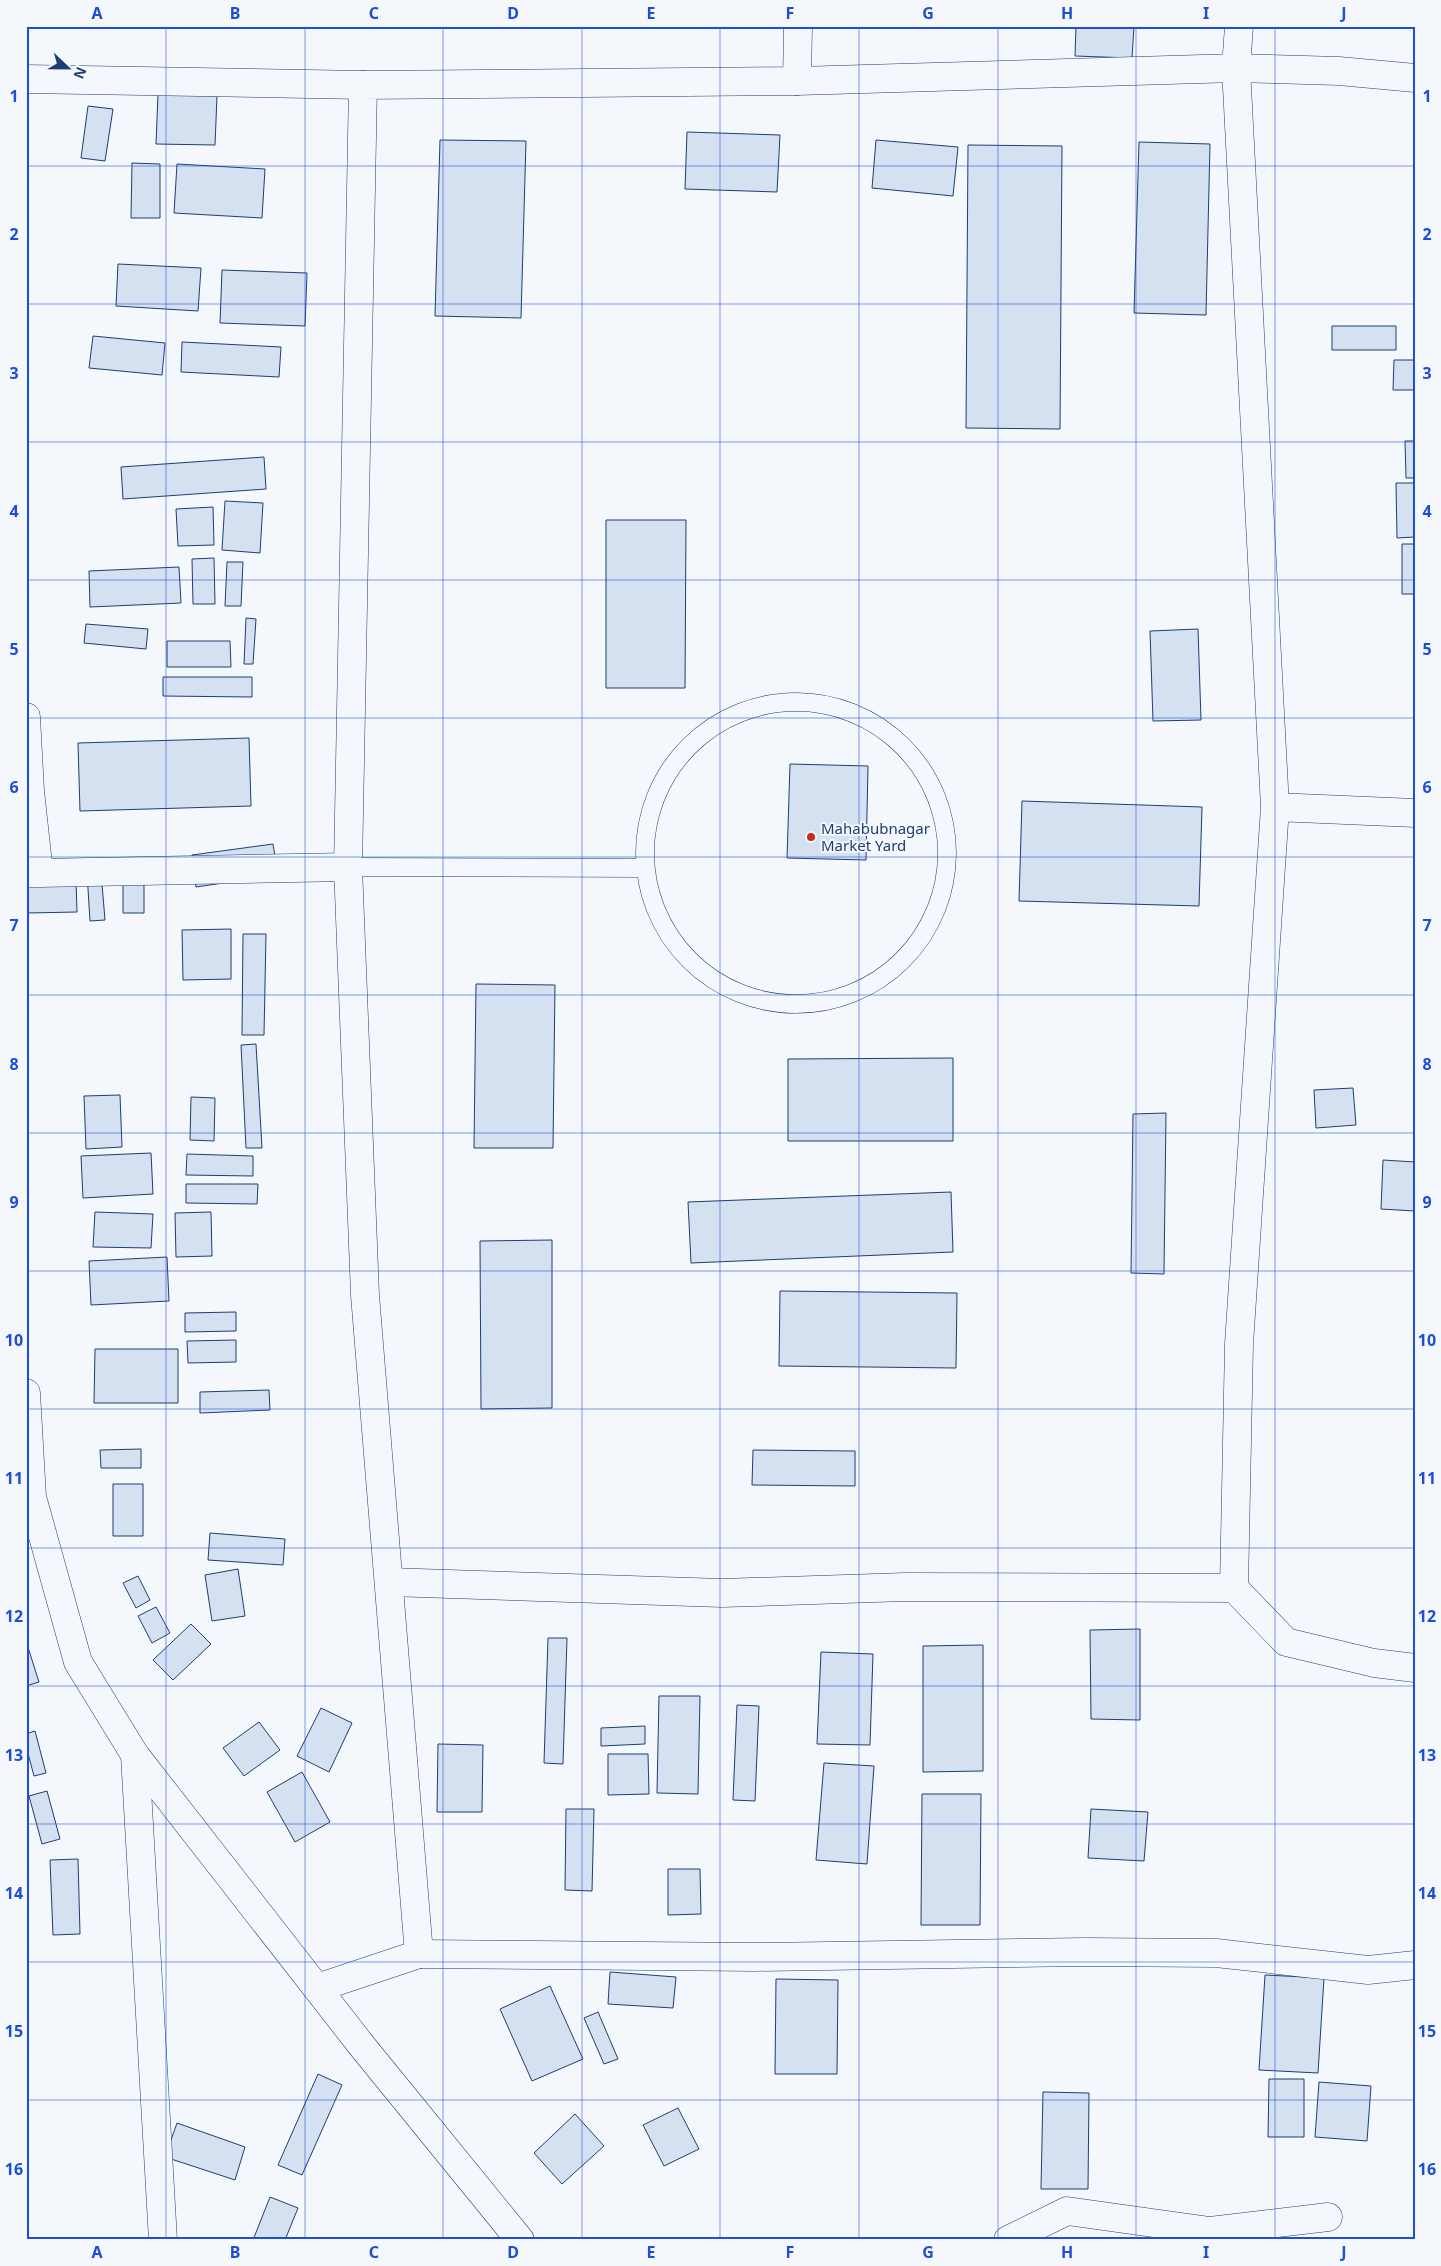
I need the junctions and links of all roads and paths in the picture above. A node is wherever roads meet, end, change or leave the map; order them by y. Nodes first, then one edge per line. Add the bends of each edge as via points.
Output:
1 (798, 26) edge
2 (1239, 26) edge
3 (1236, 68) junction
4 (1414, 76) edge
5 (26, 79) edge
6 (798, 81) junction
7 (363, 84) junction
8 (26, 717) edge
9 (1276, 807) junction
10 (1415, 813) edge
11 (348, 867) junction
12 (645, 868) junction
13 (33, 873) edge
14 (26, 1393) edge
15 (389, 1582) junction
16 (1234, 1588) junction
17 (1415, 1668) edge
18 (135, 1755) junction
19 (420, 1954) junction
20 (1415, 1965) edge
21 (317, 1988) junction
22 (1328, 2217) dead end
23 (1208, 2236) edge
24 (163, 2240) edge
25 (520, 2240) edge
26 (1008, 2240) edge

1 - 6 street
2 - 3 street
3 - 4 street
3 - 6 street
3 - 9 street
5 - 7 street
6 - 7 street
7 - 11 street
8 - 13 street
9 - 10 street
9 - 16 street via 1239,1344
11 - 12 lane
11 - 13 street
11 - 15 street via 365,1295
12 - 12 lane via 648,818 667,772 700,734 744,710 793,700 843,707 887,730 922,767 943,813 947,862 943,882 936,911 910,954 870,986 823,1003 773,1004 726,989 685,958 658,917
14 - 18 street via 32,1497 78,1662
15 - 16 street via 722,1593 905,1587
15 - 19 street
16 - 17 street via 1286,1642 1374,1663
18 - 21 street
18 - 24 street
19 - 20 street via 755,1957 1216,1953 1368,1970
19 - 21 street
21 - 25 street
22 - 23 street
23 - 26 street via 1067,2211

